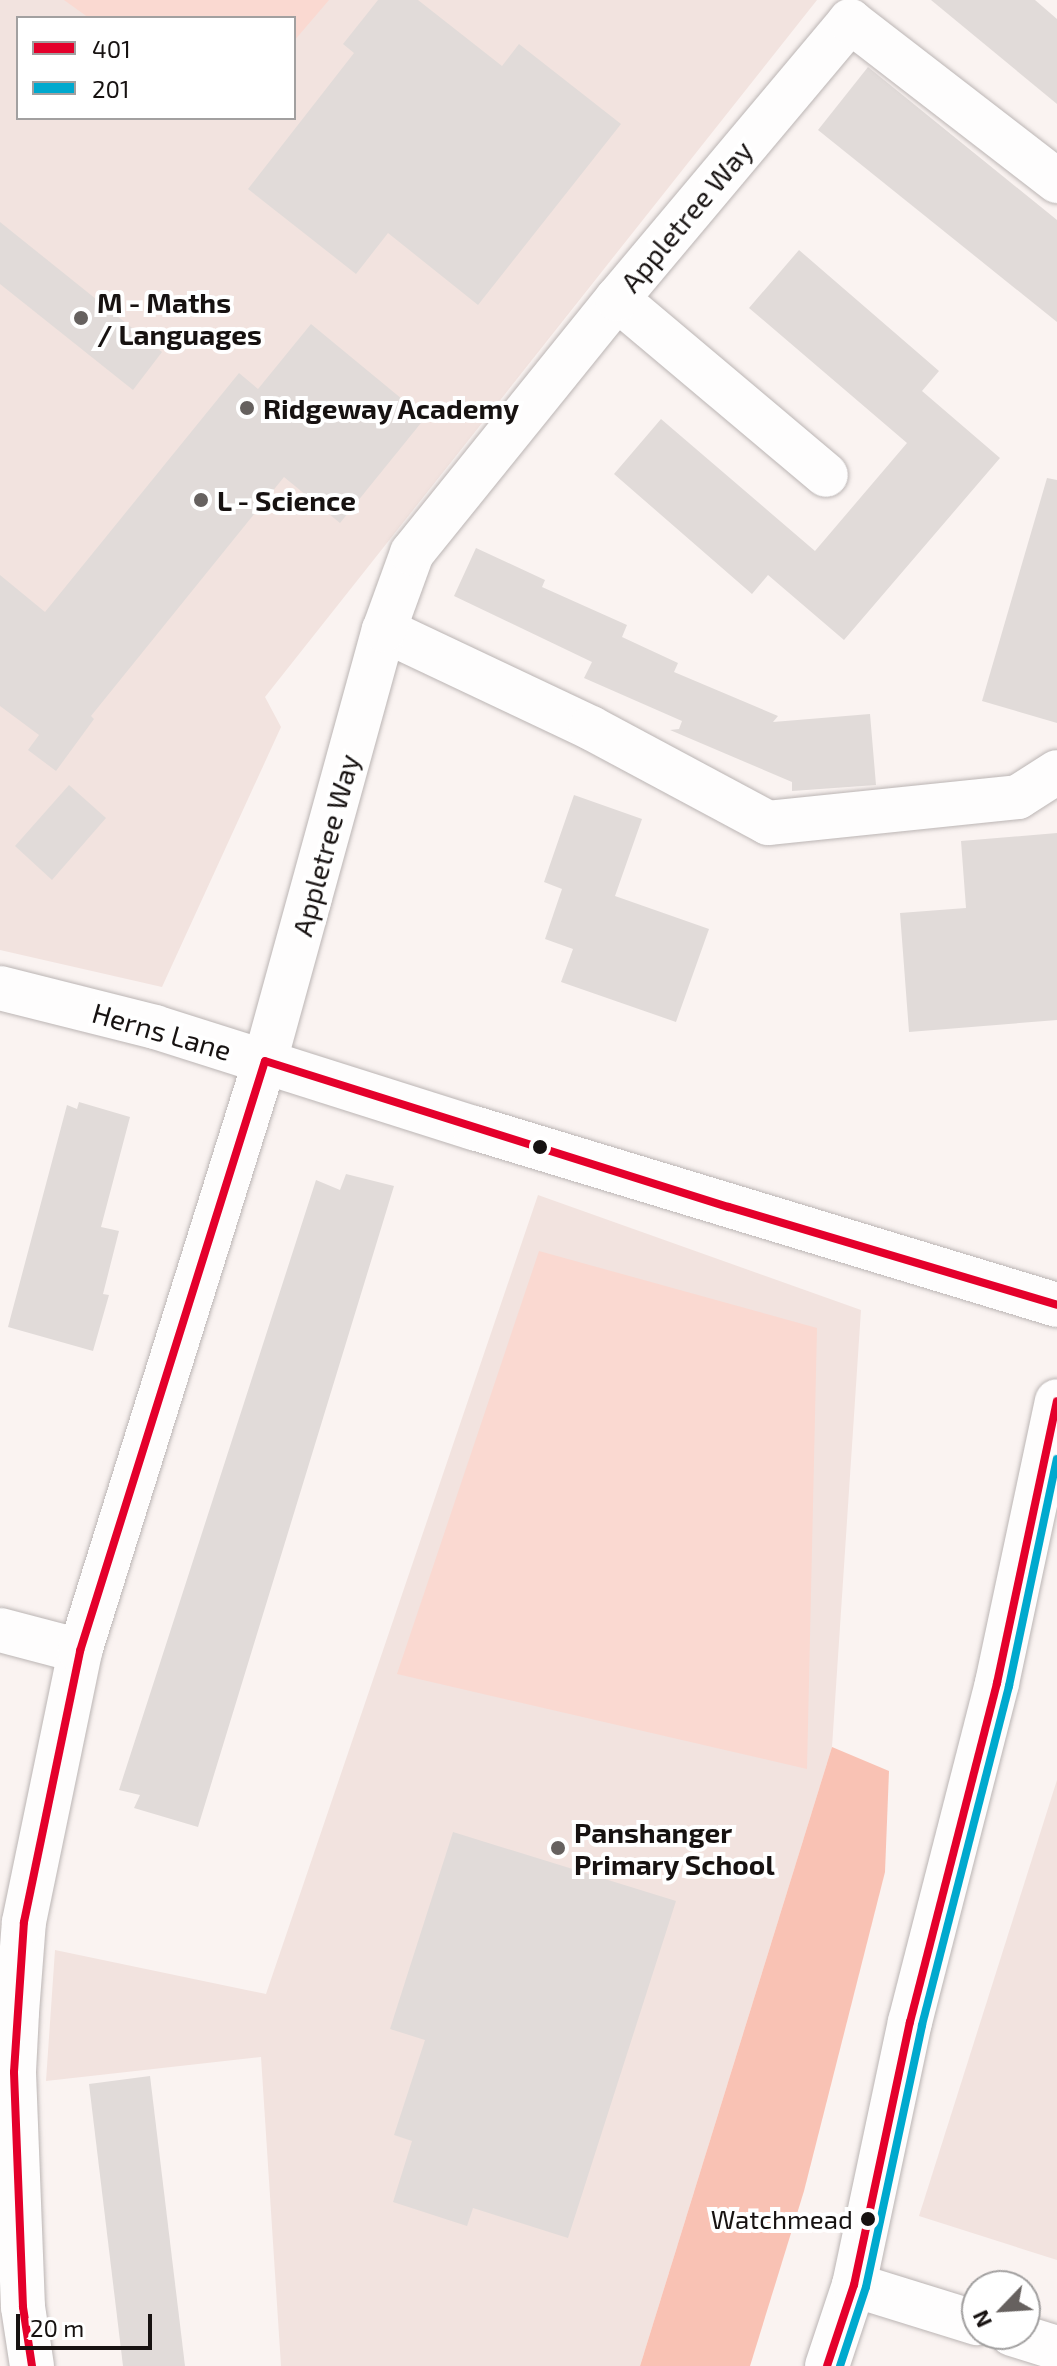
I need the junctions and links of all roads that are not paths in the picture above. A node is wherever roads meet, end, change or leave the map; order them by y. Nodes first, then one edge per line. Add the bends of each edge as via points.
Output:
1 (1057, 181) edge
2 (617, 299) junction
3 (826, 475) dead end
4 (384, 630) junction
5 (1057, 772) edge
6 (0, 988) edge
7 (265, 1061) junction
8 (1057, 1305) edge
9 (1057, 1401) edge
10 (0, 1630) edge
11 (80, 1651) junction
12 (854, 2285) junction
13 (961, 2318) edge
14 (32, 2366) edge
15 (827, 2366) edge

1 - 2 street, Appletree Way via 850,21
2 - 3 street
2 - 4 street, Appletree Way via 412,553
4 - 5 street via 591,728 768,823 1018,797
4 - 7 street, Appletree Way
6 - 7 street, Herns Lane
7 - 8 street, Herns Lane
7 - 11 street, Appletree Way
9 - 12 street via 1010,1630 910,2022
10 - 11 street
11 - 14 street, Appletree Way via 21,1952 14,2072 23,2307
12 - 13 street
12 - 15 street

